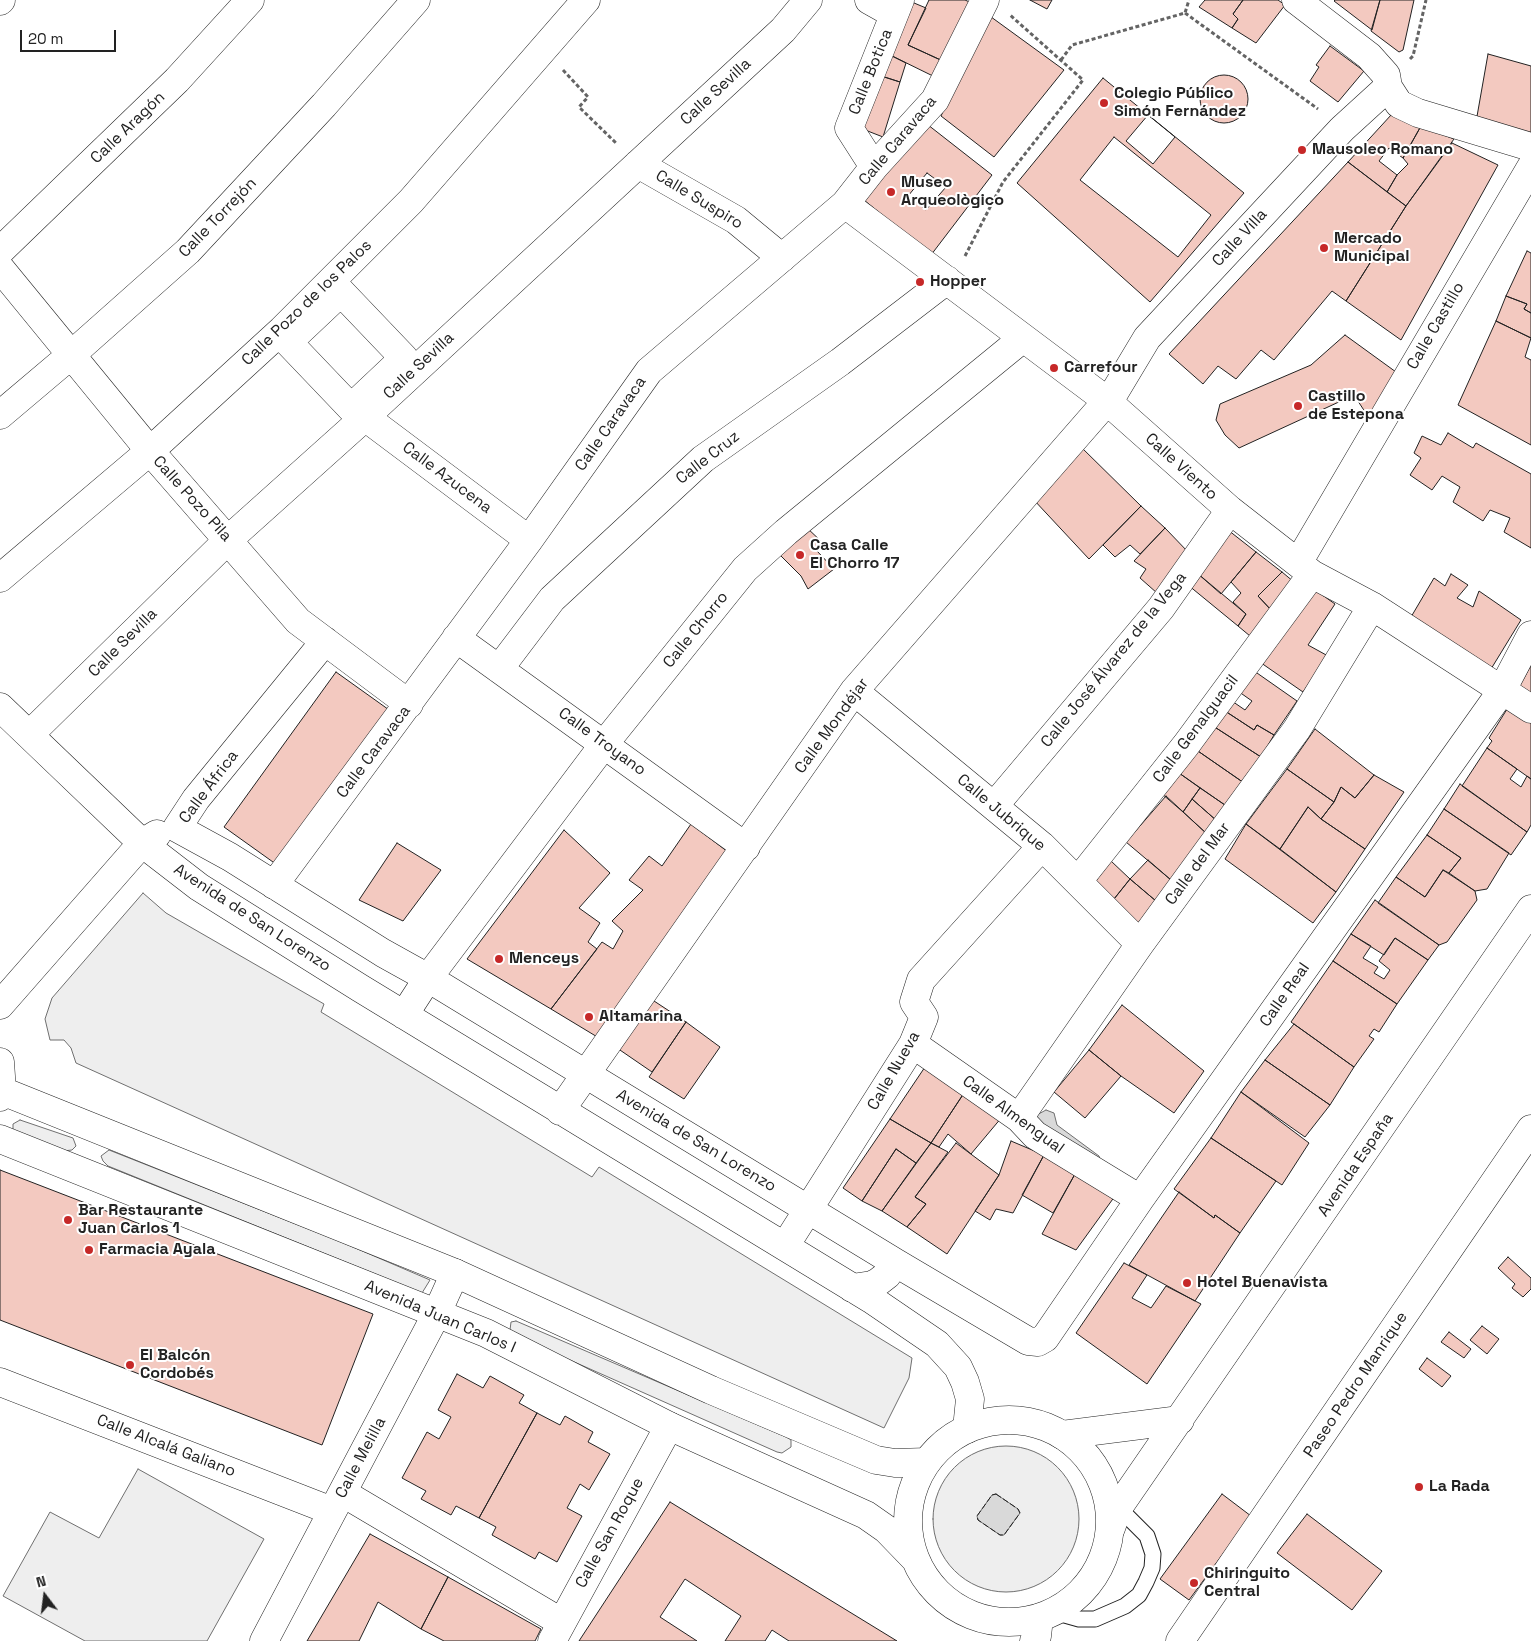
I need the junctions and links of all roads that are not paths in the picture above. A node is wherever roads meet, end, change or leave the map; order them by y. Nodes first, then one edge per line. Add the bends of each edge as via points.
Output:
1 (250, 0) edge
2 (416, 0) edge
3 (586, 0) edge
4 (808, 0) edge
5 (869, 0) edge
6 (1296, 0) edge
7 (996, 6) edge
8 (897, 7) edge
9 (1388, 87) junction
10 (1531, 147) edge
11 (638, 164) junction
12 (874, 167) junction
13 (1531, 167) edge
14 (845, 204) junction
15 (0, 250) edge
16 (782, 258) junction
17 (0, 268) edge
18 (947, 280) junction
19 (332, 289) junction
20 (286, 335) junction
21 (1022, 338) junction
22 (71, 356) junction
23 (406, 367) junction
24 (1106, 400) junction
25 (360, 411) junction
26 (0, 415) edge
27 (150, 451) junction
28 (1230, 510) junction
29 (229, 539) junction
30 (529, 540) junction
31 (1305, 569) junction
32 (0, 578) edge
33 (1372, 606) junction
34 (1531, 635) edge
35 (456, 638) junction
36 (324, 641) junction
37 (499, 669) junction
38 (854, 691) junction
39 (1501, 692) junction
40 (409, 704) junction
41 (0, 707) edge
42 (1531, 709) edge
43 (30, 734) junction
44 (605, 743) junction
45 (994, 806) junction
46 (178, 828) junction
47 (142, 843) junction
48 (1042, 846) junction
49 (746, 847) junction
50 (1078, 881) junction
51 (274, 885) junction
52 (1531, 909) edge
53 (1140, 944) junction
54 (428, 978) junction
55 (0, 1004) edge
56 (404, 1015) junction
57 (913, 1044) junction
58 (0, 1062) edge
59 (584, 1073) junction
60 (1, 1094) edge
61 (560, 1110) junction
62 (1019, 1118) junction
63 (1531, 1128) edge
64 (0, 1139) edge
65 (1140, 1199) junction
66 (809, 1210) junction
67 (785, 1246) junction
68 (896, 1263) junction
69 (455, 1273) junction
70 (852, 1288) junction
71 (436, 1315) junction
72 (1028, 1341) joint
73 (0, 1382) edge
74 (1180, 1420) junction
75 (669, 1426) junction
76 (967, 1429) junction
77 (1062, 1435) junction
78 (927, 1462) junction
79 (338, 1502) junction
80 (1112, 1511) junction
81 (915, 1559) junction
82 (1042, 1624) edge
83 (557, 1631) edge
84 (264, 1641) edge
85 (1180, 1641) edge

1 - 15 street, Calle Aragón via 177,80
2 - 22 street, Calle Torrejón via 324,105 188,251
3 - 19 street, Calle Pozo de los Palos
4 - 11 street, Calle Sevilla via 783,30
5 - 8 street
6 - 9 street via 1369,56 1386,75
7 - 12 street, Calle Caravaca via 935,100
8 - 12 street, Calle Botica via 849,128
9 - 10 street via 1399,104 1418,113
9 - 24 street, Calle Villa via 1342,129 1147,338 1114,393
11 - 16 street, Calle Suspiro via 736,220
11 - 23 street, Calle Sevilla
12 - 14 street, Calle Caravaca
13 - 31 street, Calle Castillo
14 - 16 street, Calle Caravaca
14 - 18 street, Calle Viento
16 - 30 street, Calle Caravaca via 649,371
17 - 22 street, Calle Pozo Pila
18 - 21 street, Calle Viento
18 - 37 street, Calle Cruz via 840,362 703,459 552,599
19 - 20 street, Calle Pozo de los Palos
19 - 23 street via 341,292 398,351
20 - 25 street, Calle Azucena via 294,349 351,408
20 - 27 street, Calle Pozo de los Palos
21 - 24 street, Calle Viento
21 - 44 street, Calle Chorro via 745,569
22 - 26 street, Calle Torrejón
22 - 27 street, Calle Pozo Pila
23 - 25 street, Calle Sevilla
24 - 28 street, Calle Viento
24 - 38 street, Calle Mondéjar
25 - 29 street, Calle Sevilla
25 - 30 street, Calle Azucena
27 - 29 street, Calle Pozo Pila
27 - 32 street, Calle Pozo de los Palos
28 - 31 street, Calle Viento
28 - 45 street, Calle José Álvarez de la Vega via 1161,608
29 - 36 street, Calle Pozo Pila via 298,621
29 - 43 street, Calle Sevilla
30 - 35 street, Calle Caravaca
31 - 33 street, Calle Viento
31 - 50 street, Calle Genalguacil via 1186,745
33 - 39 street, Calle Viento
33 - 53 street, Calle del Mar via 1297,729
34 - 39 street, Calle Real
35 - 37 street, Calle Troyano
35 - 40 street, Calle Caravaca
36 - 40 street, Calle Pozo Pila
36 - 46 street, Calle África via 196,799
37 - 44 street, Calle Troyano
38 - 45 street, Calle Jubrique
38 - 49 street, Calle Mondéjar
39 - 42 street, Calle Viento
39 - 65 street, Calle Real
40 - 51 street, Calle Caravaca
41 - 43 street, Avenida de San Lorenzo
43 - 47 street, Avenida de San Lorenzo
44 - 49 street, Calle Troyano
44 - 54 street, Calle Chorro
45 - 48 street, Calle Jubrique
46 - 47 street, Calle África via 165,830
46 - 51 street, Avenida de San Lorenzo
47 - 55 street, Calle África
47 - 56 street, Avenida de San Lorenzo via 199,887
48 - 50 street, Calle Jubrique
48 - 57 street, Calle Nueva via 921,980 914,1002 924,1017
49 - 59 street, Calle Mondéjar
50 - 53 street, Calle Jubrique
51 - 54 street, Avenida de San Lorenzo
52 - 74 street, Avenida España
53 - 62 street, Calle del Mar
54 - 56 street
54 - 59 street, Avenida de San Lorenzo
56 - 61 street, Avenida de San Lorenzo
57 - 62 street, Calle Almengual
57 - 66 street, Calle Nueva
58 - 60 street
59 - 61 street
59 - 66 street, Avenida de San Lorenzo
60 - 69 street
61 - 67 street, Avenida de San Lorenzo
62 - 65 street, Calle Almengual via 1035,1134
63 - 85 street, Paseo Pedro Manrique
64 - 71 street, Avenida Juan Carlos I
65 - 72 street, Calle Real via 1045,1338 1038,1342
66 - 67 street
66 - 68 street, Avenida de San Lorenzo
67 - 70 street, Avenida de San Lorenzo
68 - 70 street via 878,1282
68 - 72 street, Avenida de San Lorenzo
69 - 71 street, Calle Melilla
69 - 78 street via 711,1390 876,1460
70 - 76 street, Avenida de San Lorenzo via 937,1344 958,1367 970,1399
71 - 75 street, Avenida Juan Carlos I via 486,1333
71 - 79 street, Calle Melilla
73 - 79 street, Calle Alcalá Galiano
74 - 77 street
74 - 80 street, Avenida España
75 - 81 street, Avenida Juan Carlos I via 866,1515 886,1529
75 - 83 street, Calle San Roque
76 - 77 street via 990,1422 1015,1420 1040,1425
76 - 78 street via 952,1438
77 - 80 street via 1083,1451 1093,1465
78 - 81 street via 910,1499 909,1540
79 - 83 street, Calle Alcalá Galiano
79 - 84 street, Calle Melilla
80 - 82 street via 1102,1562 1094,1578
80 - 82 lane via 1147,1536 1153,1554 1152,1568 1138,1595 1125,1606 1095,1619
81 - 82 street via 935,1590 966,1612 983,1619

